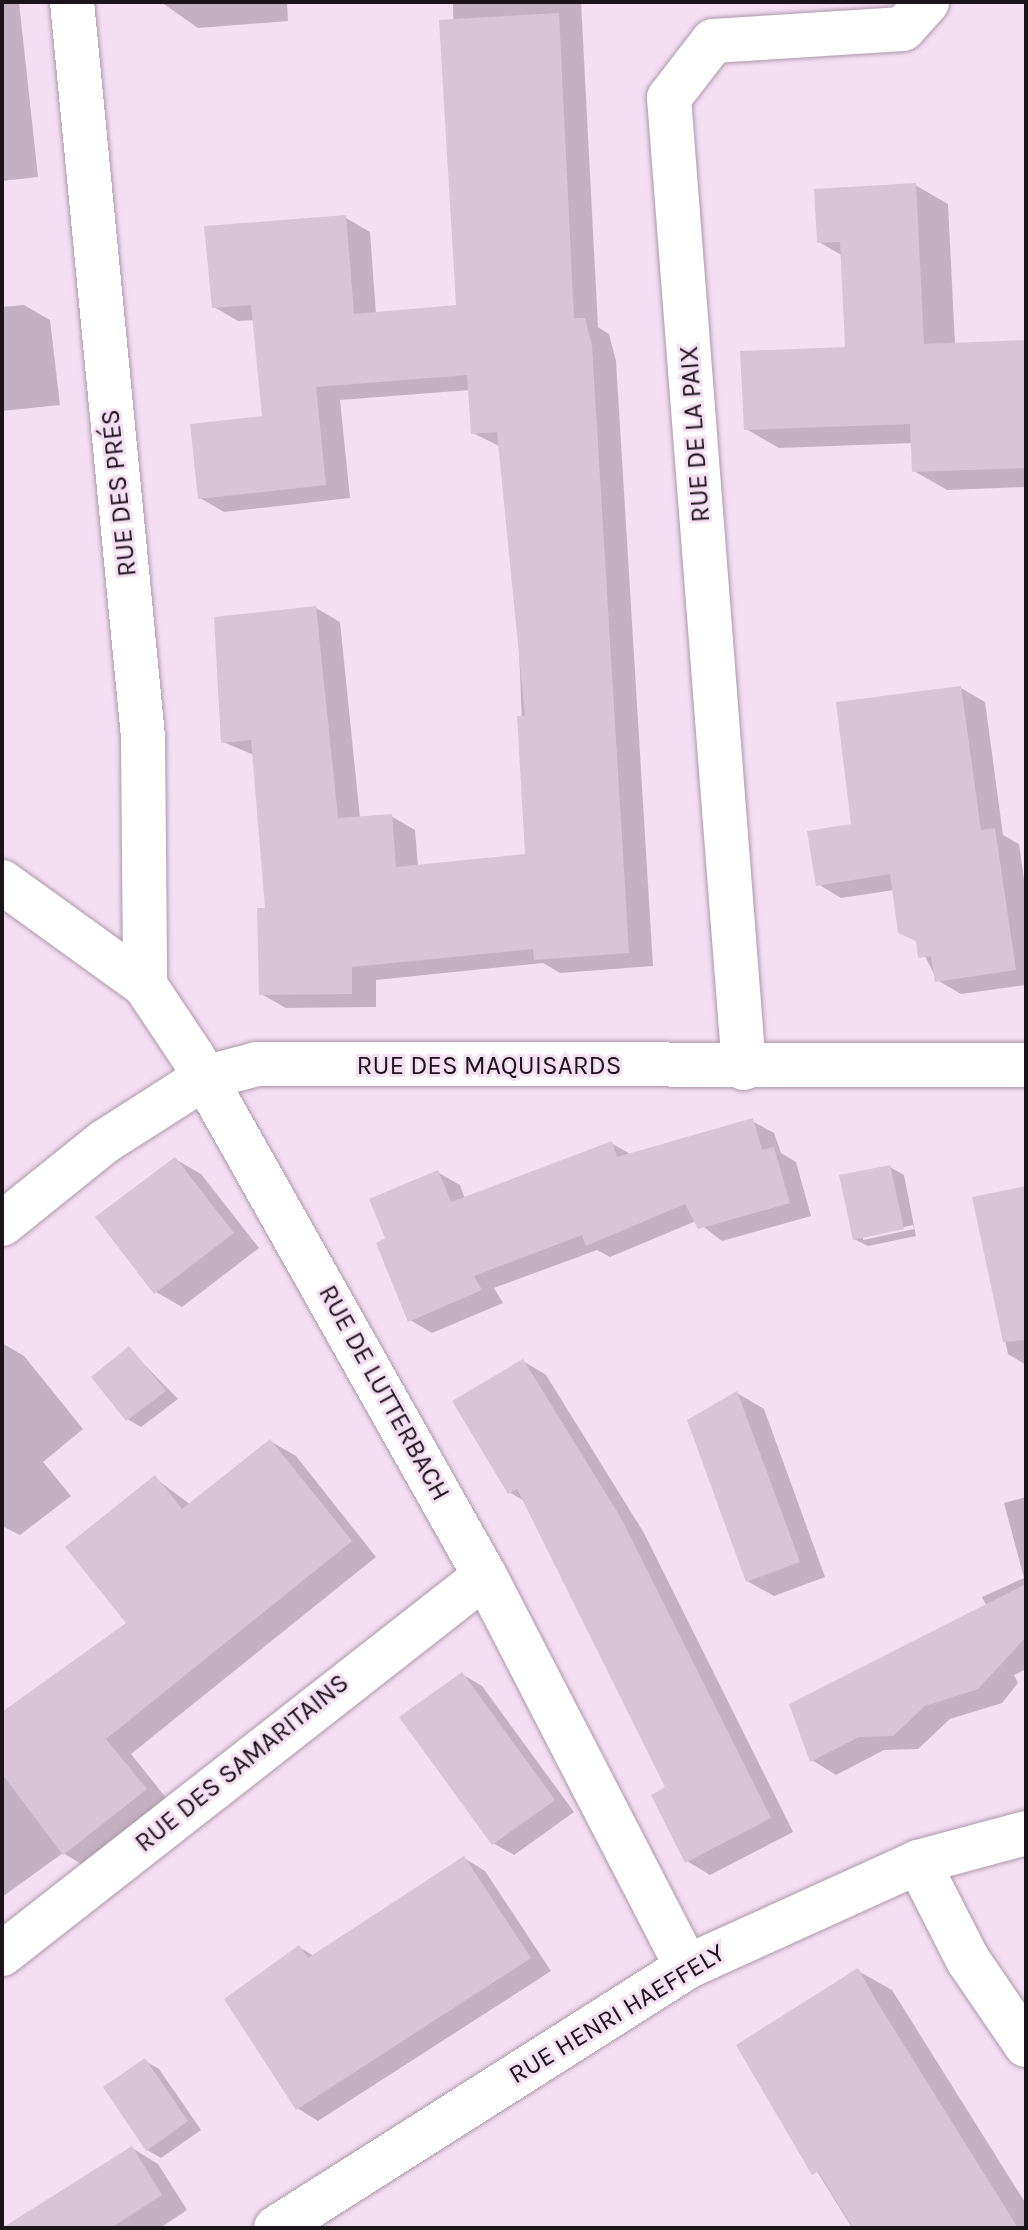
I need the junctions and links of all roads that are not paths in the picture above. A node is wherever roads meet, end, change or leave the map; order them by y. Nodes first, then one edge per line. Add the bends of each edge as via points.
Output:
1 (72, 2) edge
2 (927, 2) edge
3 (2, 882) edge
4 (145, 985) junction
5 (1026, 1065) edge
6 (744, 1068) junction
7 (204, 1078) junction
8 (2, 1224) edge
9 (485, 1576) junction
10 (1026, 1833) edge
11 (918, 1862) junction
12 (2, 1954) edge
13 (687, 1967) junction
14 (1026, 2045) edge
15 (276, 2228) edge

1 - 4 street, RUE DES PRÉS via 143,737
2 - 6 street, RUE DE LA PAIX via 903,29 713,41 669,98
3 - 4 street, RUE DE LUTTERBACH
4 - 7 street, RUE DE LUTTERBACH
5 - 6 street, RUE DES MAQUISARDS
6 - 7 street, RUE DES MAQUISARDS via 257,1064
7 - 8 street, RUE DES MAQUISARDS via 104,1142
7 - 9 street, RUE DE LUTTERBACH
9 - 12 street, RUE DES SAMARITAINS
9 - 13 street, RUE DE LUTTERBACH
10 - 11 street, RUE HENRI HAEFFELY
11 - 13 street, RUE HENRI HAEFFELY
11 - 14 street via 968,1960
13 - 15 street, RUE HENRI HAEFFELY

